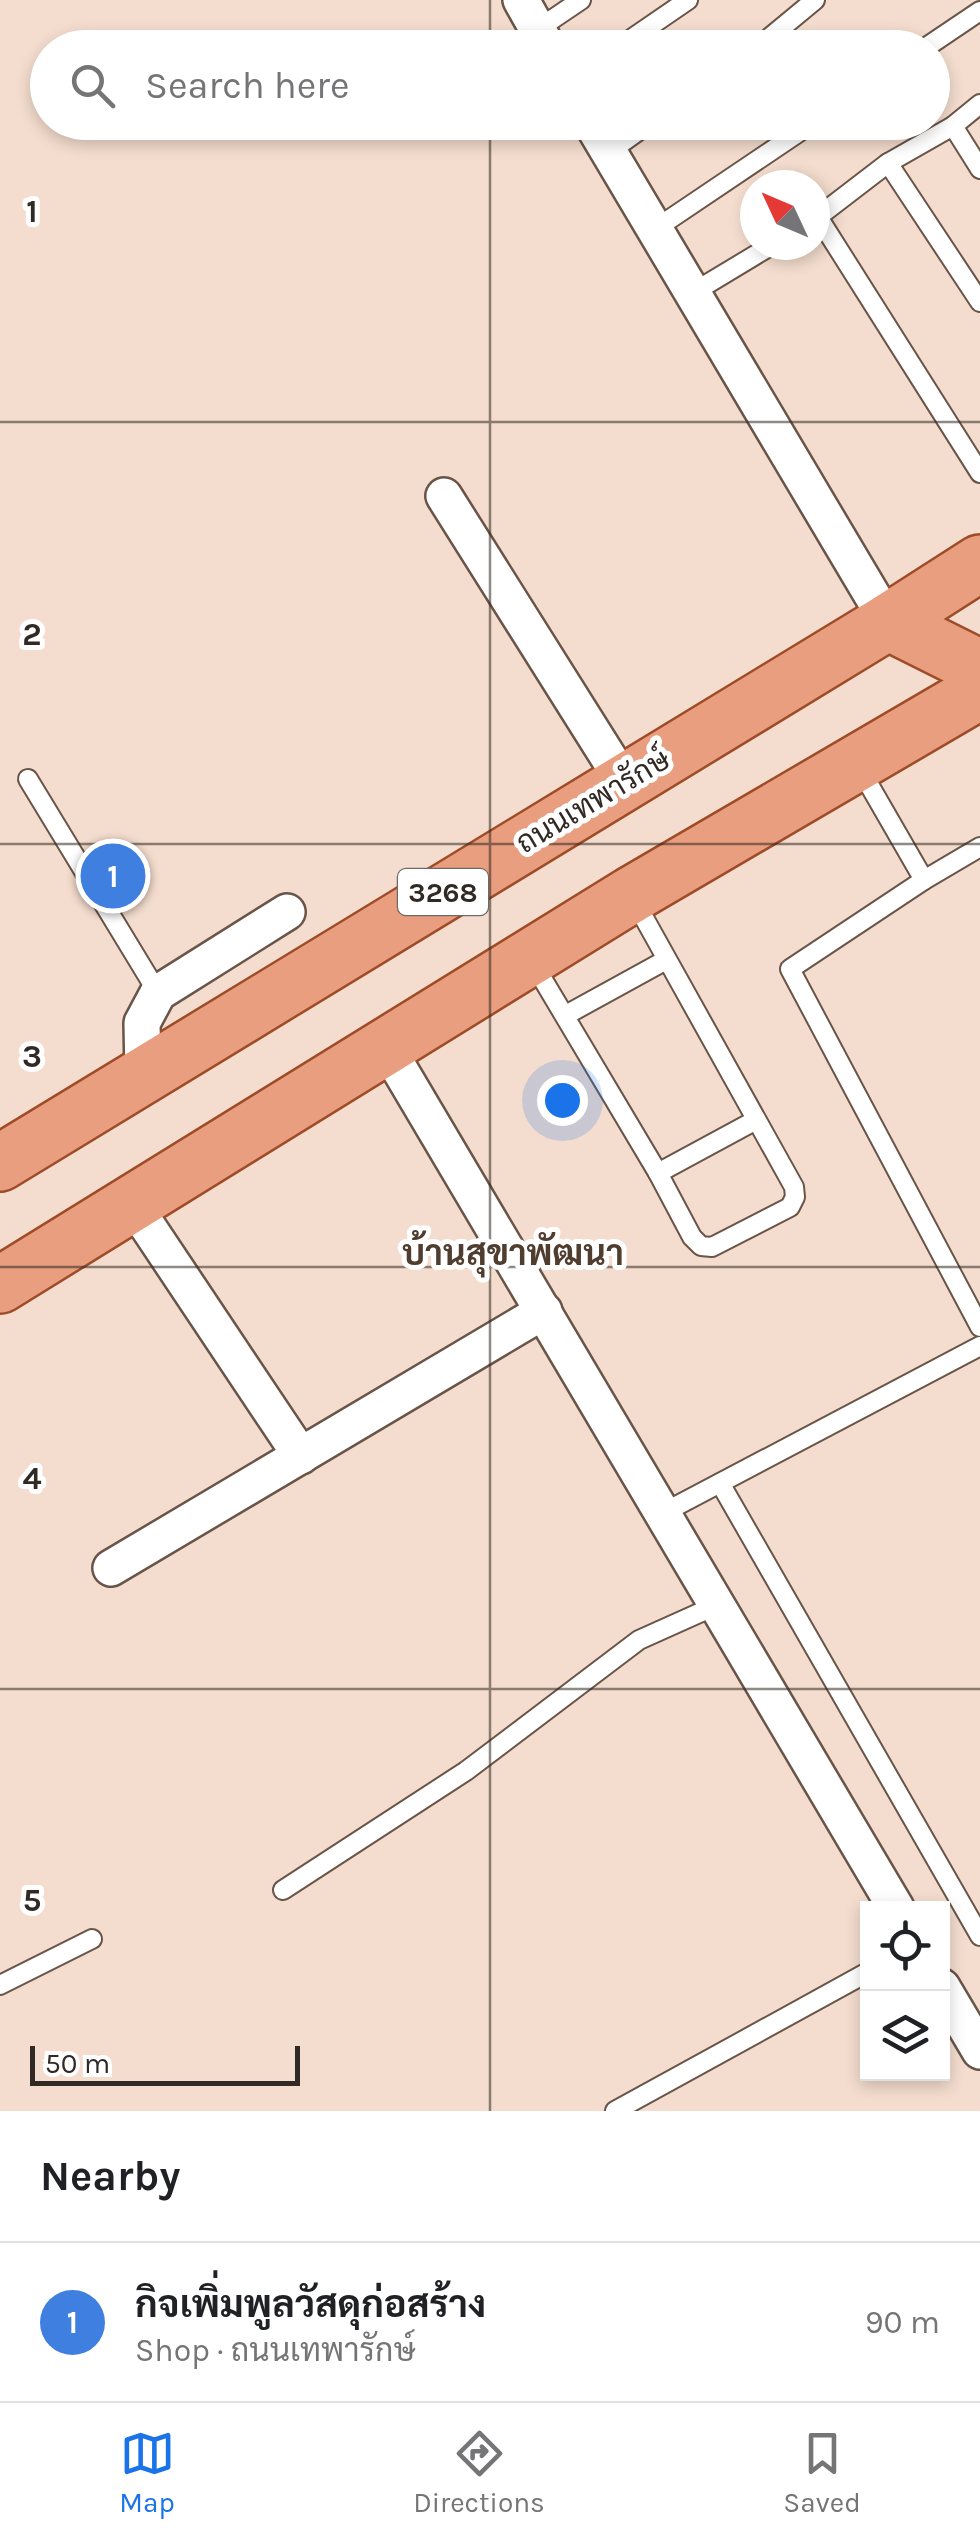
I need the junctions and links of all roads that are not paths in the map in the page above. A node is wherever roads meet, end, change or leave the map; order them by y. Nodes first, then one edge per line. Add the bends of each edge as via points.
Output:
1 (581, 0) edge
2 (688, 0) edge
3 (815, 0) edge
4 (980, 11) edge
5 (536, 26) edge
6 (644, 30) edge
7 (779, 30) edge
8 (950, 31) edge
9 (980, 104) edge
10 (953, 126) junction
11 (950, 128) edge
12 (602, 140) edge
13 (787, 140) edge
14 (928, 140) edge
15 (888, 163) junction
16 (980, 169) edge
17 (830, 207) edge
18 (670, 219) dead end
19 (830, 240) edge
20 (747, 260) edge
21 (694, 292) junction
22 (980, 302) edge
23 (980, 472) edge
24 (444, 496) dead end
25 (980, 562) edge
26 (888, 622) junction
27 (980, 668) edge
28 (980, 691) edge
29 (857, 764) junction
30 (28, 779) dead end
31 (624, 782) junction
32 (980, 847) edge
33 (924, 880) junction
34 (631, 895) junction
35 (287, 912) dead end
36 (530, 957) junction
37 (666, 960) junction
38 (158, 993) junction
39 (566, 1015) junction
40 (387, 1048) junction
41 (144, 1074) junction
42 (756, 1120) junction
43 (0, 1163) edge
44 (658, 1174) junction
45 (132, 1203) junction
46 (0, 1285) edge
47 (544, 1310) junction
48 (980, 1327) edge
49 (980, 1346) edge
50 (301, 1456) junction
51 (720, 1484) junction
52 (663, 1512) junction
53 (111, 1568) dead end
54 (717, 1605) junction
55 (284, 1890) dead end
56 (892, 1901) edge
57 (980, 1936) edge
58 (92, 1939) dead end
59 (860, 1976) edge
60 (0, 1985) edge
61 (944, 1991) edge
62 (980, 2051) edge
63 (616, 2111) edge

1 - 5 lane
2 - 6 lane
3 - 7 lane
4 - 8 lane
9 - 10 lane
10 - 11 lane
10 - 16 lane
12 - 21 street
13 - 18 lane
14 - 15 lane
15 - 17 lane
15 - 22 lane
19 - 23 lane
20 - 21 lane
21 - 26 street
24 - 31 street
25 - 26 main road, ถนนเทพารักษ์ / 3268
26 - 27 main road
26 - 31 main road, ถนนเทพารักษ์ / 3268
28 - 29 main road
29 - 33 lane
29 - 34 main road
30 - 38 lane
31 - 41 main road, ถนนเทพารักษ์ / 3268
32 - 33 lane
33 - 48 lane via 790,970
34 - 36 main road
34 - 37 lane
35 - 38 street
36 - 39 lane
36 - 40 main road
37 - 39 lane
37 - 42 lane
38 - 41 street via 142,1023
39 - 44 lane
40 - 45 main road
40 - 47 street
41 - 43 main road, ถนนเทพารักษ์ / 3268
42 - 44 lane
42 - 44 lane via 794,1187 790,1207 712,1247 701,1246
45 - 46 main road
45 - 50 street
47 - 50 street
47 - 52 street
49 - 51 lane
50 - 53 street
51 - 52 lane
51 - 57 lane
52 - 54 street
54 - 55 lane via 640,1640 466,1771
54 - 56 street
58 - 60 lane
59 - 63 lane
61 - 62 street

